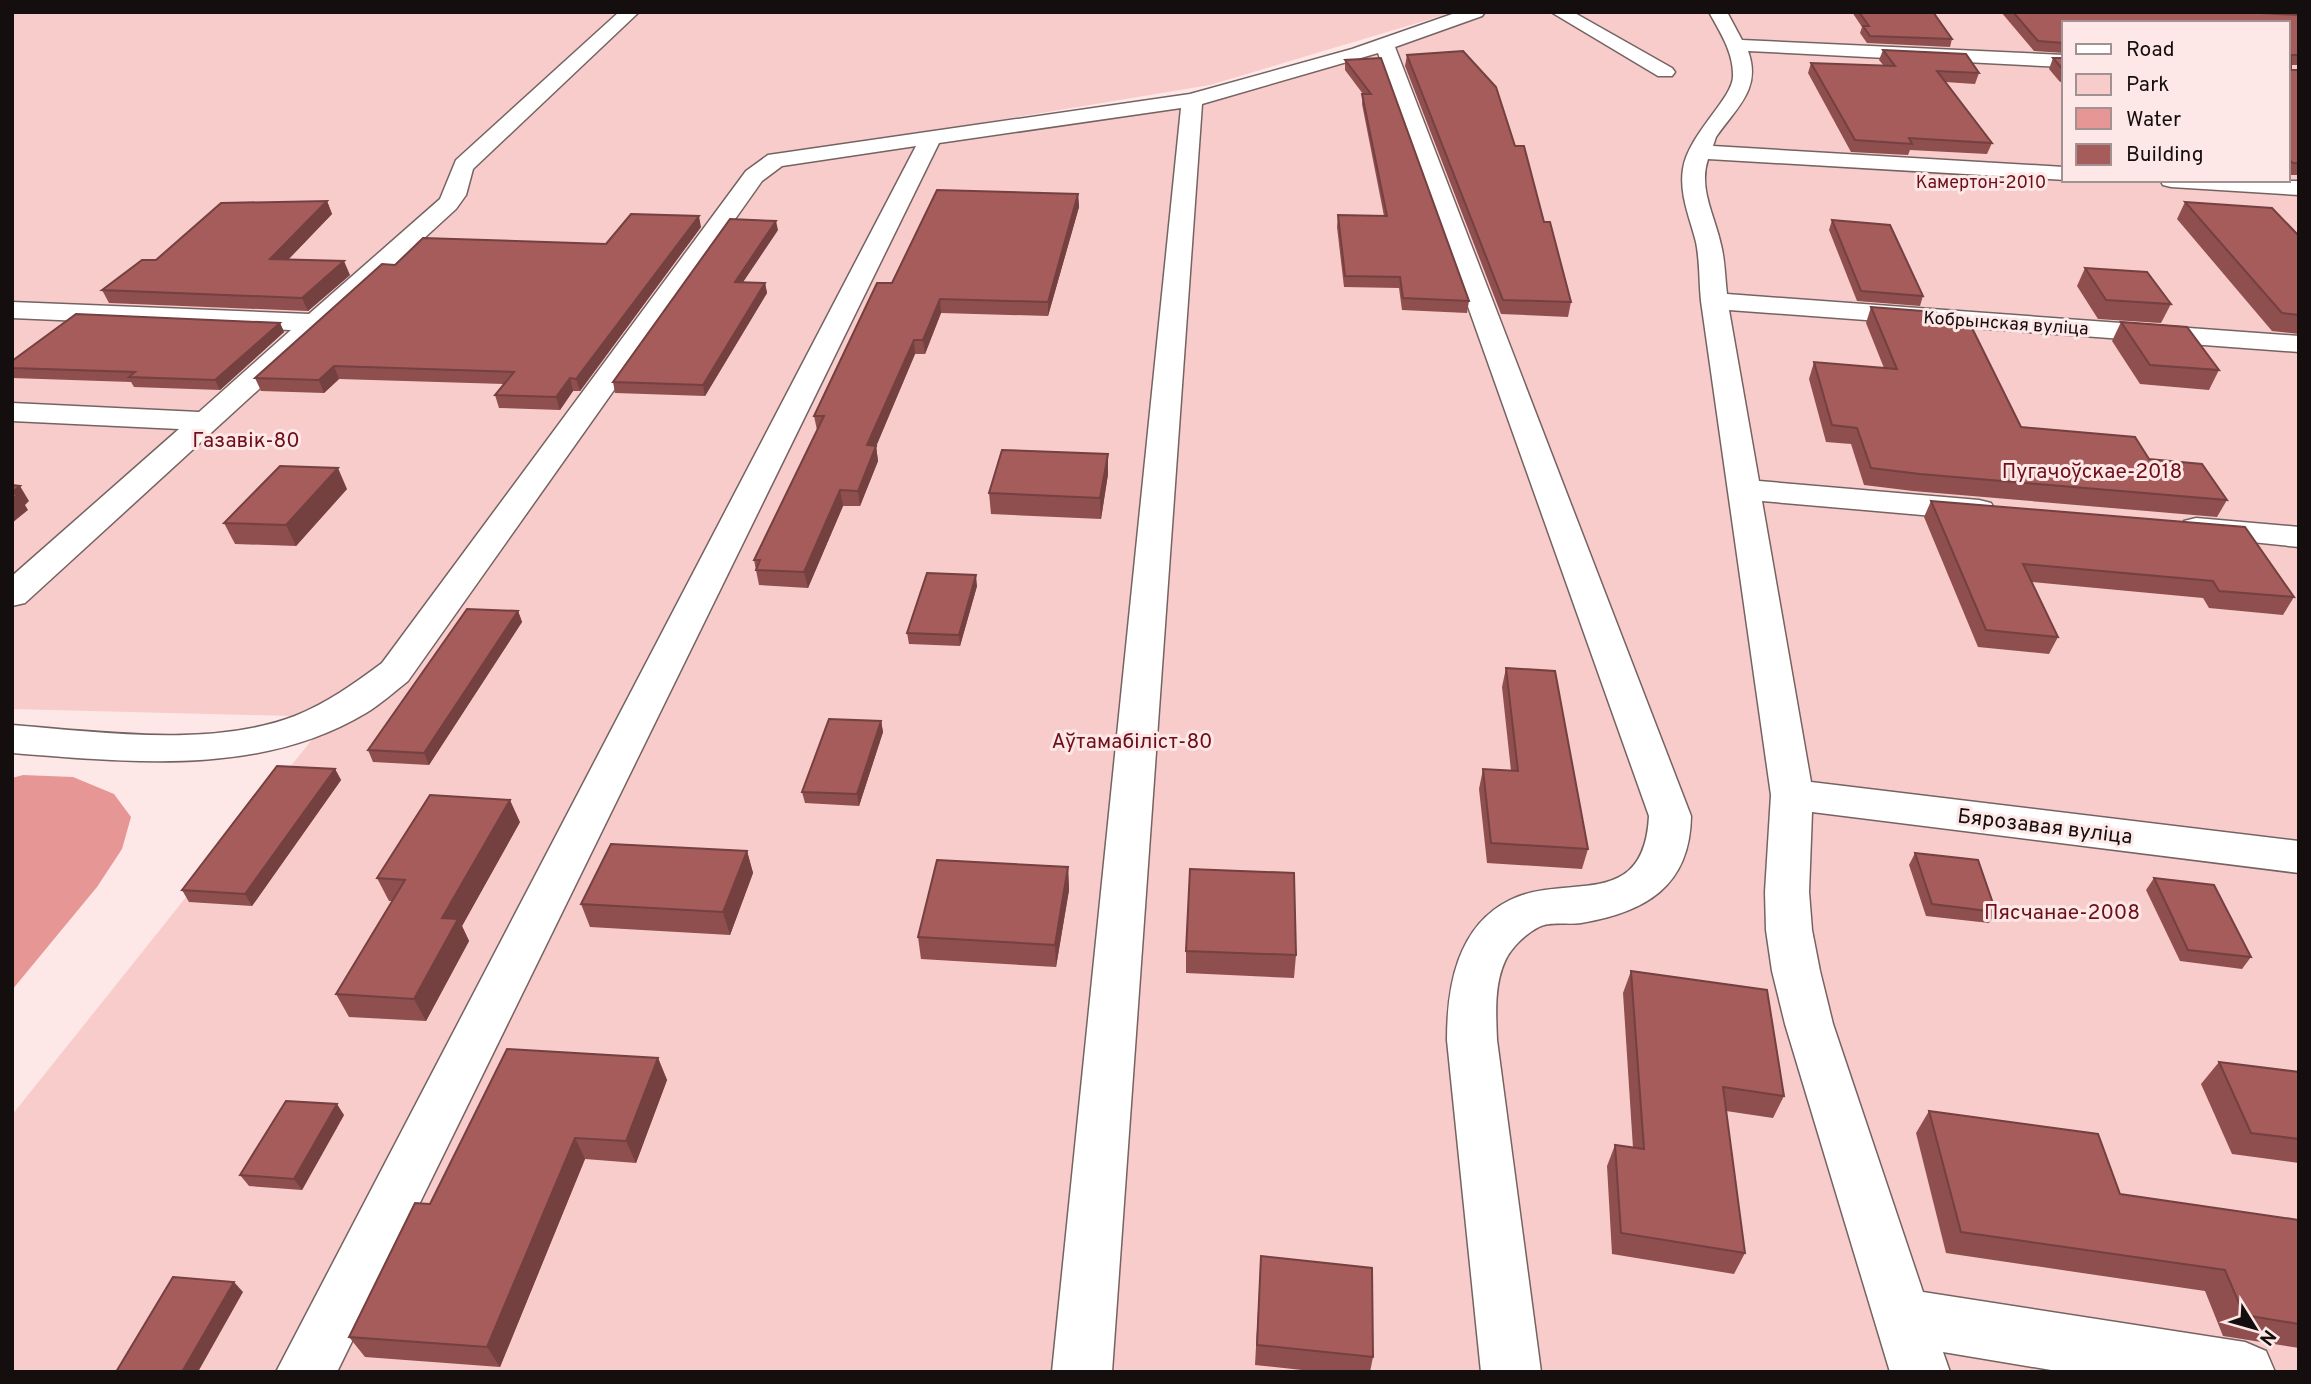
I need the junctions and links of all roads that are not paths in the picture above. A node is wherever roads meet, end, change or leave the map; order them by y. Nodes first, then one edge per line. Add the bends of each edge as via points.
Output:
1 (630, 12) edge
2 (1476, 12) edge
3 (1560, 12) edge
4 (1718, 12) edge
5 (1385, 45) junction
6 (1735, 45) junction
7 (2062, 61) edge
8 (1665, 72) dead end
9 (1192, 100) junction
10 (930, 140) junction
11 (1698, 152) junction
12 (2062, 174) edge
13 (2203, 182) edge
14 (2299, 188) edge
15 (1714, 301) junction
16 (12, 310) edge
17 (317, 323) junction
18 (2299, 344) edge
19 (12, 412) edge
20 (205, 421) junction
21 (1745, 490) junction
22 (2008, 512) edge
23 (2160, 525) edge
24 (2299, 537) edge
25 (12, 596) edge
26 (12, 739) edge
27 (1792, 795) junction
28 (2299, 857) edge
29 (1901, 1317) junction
30 (306, 1372) edge
31 (1082, 1372) edge
32 (1511, 1372) edge
33 (1920, 1372) edge
34 (2245, 1372) edge

1 - 17 lane via 464,164 452,199
2 - 5 lane
3 - 8 lane
4 - 6 lane
5 - 9 lane
5 - 32 lane via 1670,816 1666,853 1637,889 1609,900 1527,912 1487,949 1474,976 1472,1040
6 - 7 lane
6 - 11 lane via 1744,68 1742,86
9 - 10 lane
9 - 31 lane
10 - 26 lane via 776,160 763,167 395,671 349,707 280,735 237,745 147,749
10 - 30 lane
11 - 12 lane
11 - 15 lane via 1693,183 1709,246
13 - 14 lane
15 - 18 lane, Кобрынская вуліца
15 - 21 lane
16 - 17 lane
17 - 20 lane
19 - 20 lane
20 - 25 lane
21 - 22 lane
21 - 27 lane
23 - 24 lane
27 - 28 lane, Бярозавая вуліца
27 - 29 lane via 1787,892 1796,971
29 - 33 lane
29 - 34 lane

